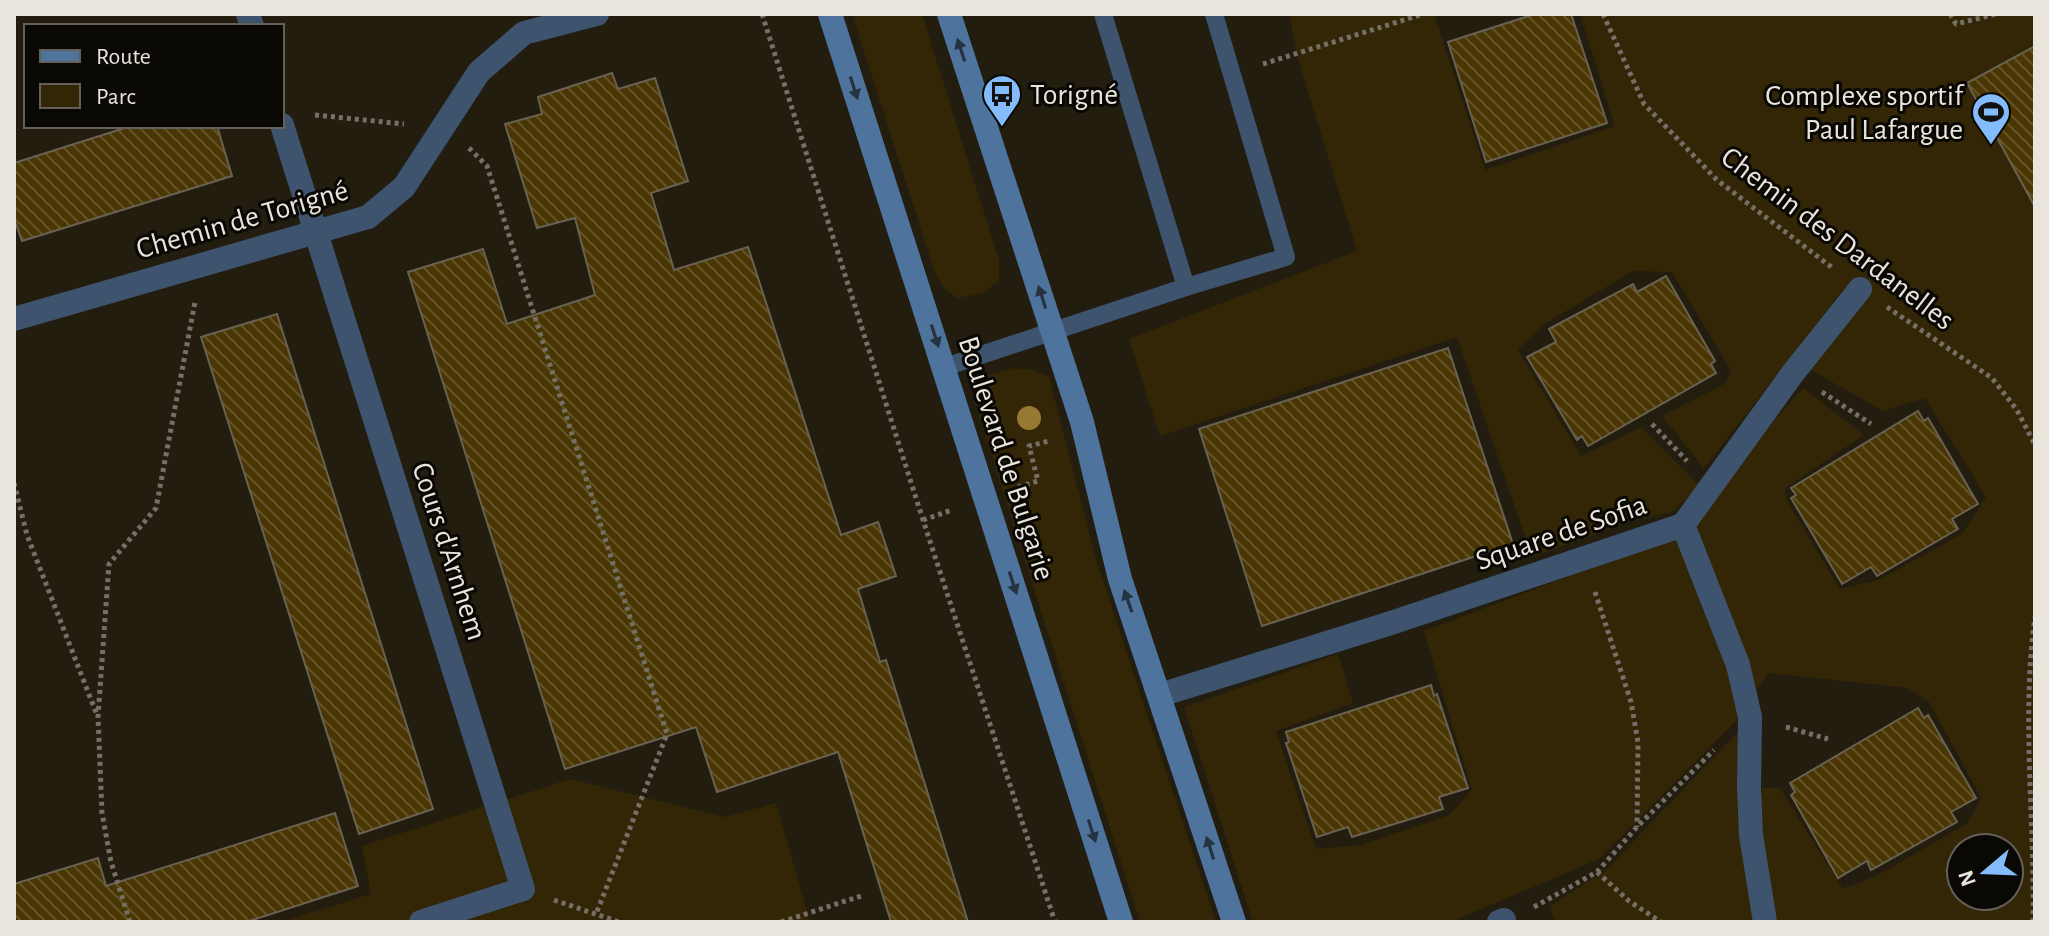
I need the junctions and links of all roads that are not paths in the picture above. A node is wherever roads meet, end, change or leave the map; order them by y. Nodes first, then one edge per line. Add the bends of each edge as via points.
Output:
1 (597, 14) edge
2 (830, 14) edge
3 (949, 14) edge
4 (1103, 14) edge
5 (1214, 14) edge
6 (283, 128) edge
7 (316, 232) junction
8 (1186, 287) junction
9 (1860, 289) road end
10 (14, 319) edge
11 (1053, 333) junction
12 (945, 367) junction
13 (1683, 525) junction
14 (1160, 695) junction
15 (421, 922) edge
16 (1121, 922) edge
17 (1234, 922) edge
18 (1765, 922) edge

1 - 7 street, Chemin de Torigné via 524,33 479,72 404,187 368,217
2 -> 12 street, Boulevard de Bulgarie
11 -> 3 street
4 - 8 lane
5 - 8 lane via 1286,257
6 - 7 street, Cours d'Arnhem
7 - 10 street, Chemin de Torigné
7 - 15 street, Cours d'Arnhem via 523,889
8 - 11 lane
9 - 13 street
11 - 12 lane
14 -> 11 street via 1120,579 1082,422
12 -> 16 street, Boulevard de Bulgarie
13 - 14 street, Square de Sofia
13 - 18 street, Square de Sofia via 1738,665 1750,717 1751,835
17 -> 14 street

